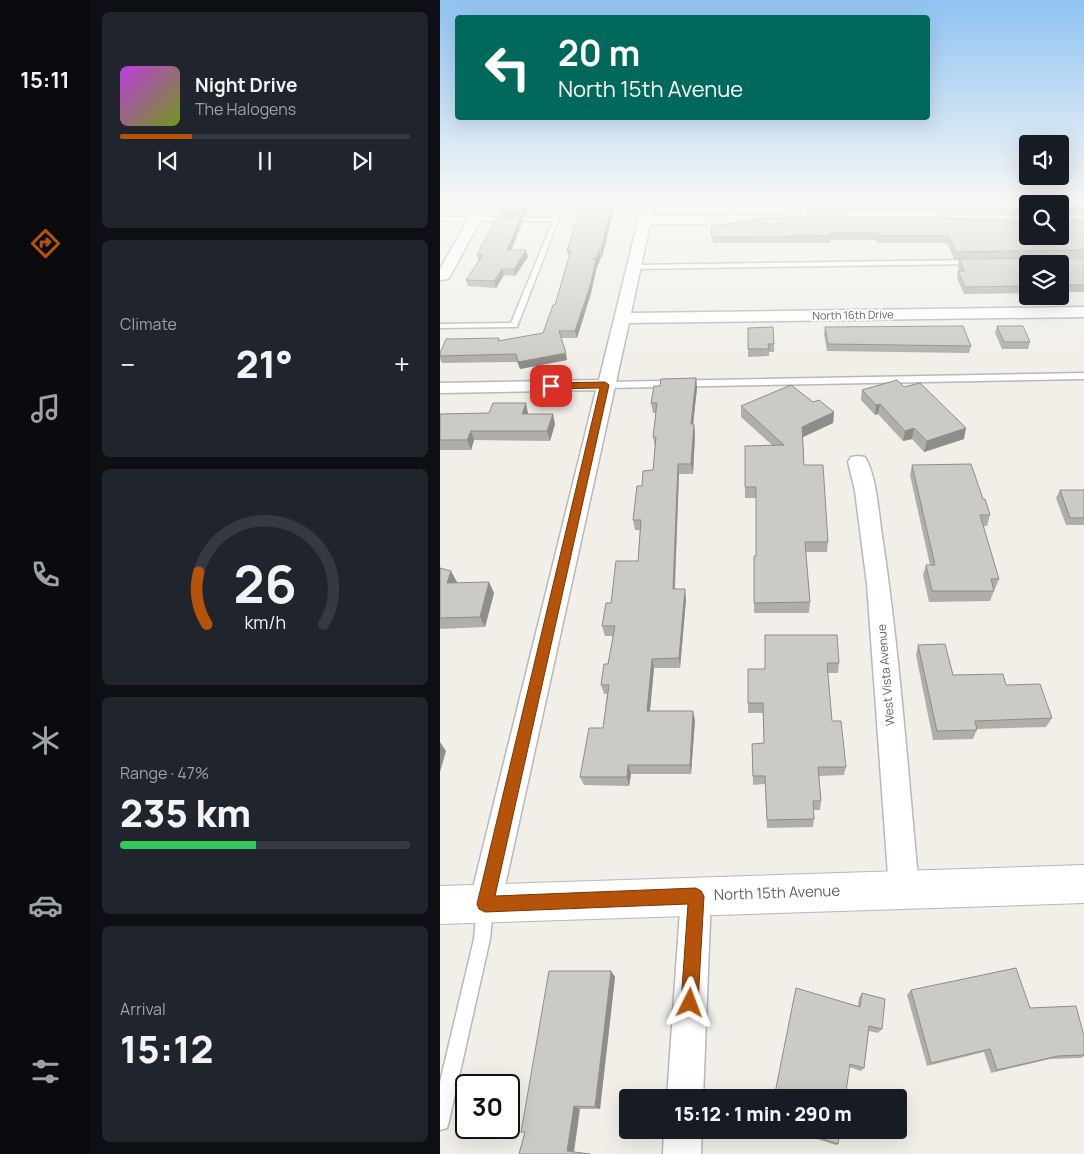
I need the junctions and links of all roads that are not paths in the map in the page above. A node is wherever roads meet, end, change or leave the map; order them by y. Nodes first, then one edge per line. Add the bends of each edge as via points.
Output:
1 (455, 255) edge
2 (542, 255) edge
3 (636, 255) edge
4 (985, 262) edge
5 (633, 266) junction
6 (443, 276) dead end
7 (1084, 312) edge
8 (621, 318) junction
9 (440, 326) edge
10 (1084, 376) edge
11 (605, 385) junction
12 (440, 388) edge
13 (858, 462) dead end
14 (1084, 884) edge
15 (904, 889) junction
16 (696, 896) junction
17 (485, 904) junction
18 (440, 905) edge
19 (685, 1089) edge
20 (440, 1121) edge
21 (683, 1139) edge
22 (682, 1154) edge

1 - 6 street
2 - 9 lane via 514,324
3 - 5 street
4 - 5 lane
5 - 8 street
7 - 8 street, North 16th Drive
8 - 11 street
10 - 11 lane
11 - 12 street
11 - 17 street
13 - 15 street, West Vista Avenue via 878,584
14 - 15 street, North 15th Avenue
15 - 16 street, North 15th Avenue
16 - 17 street, North 15th Avenue
16 - 19 street
17 - 18 street, North 15th Avenue
17 - 20 lane via 482,939
21 - 22 street

